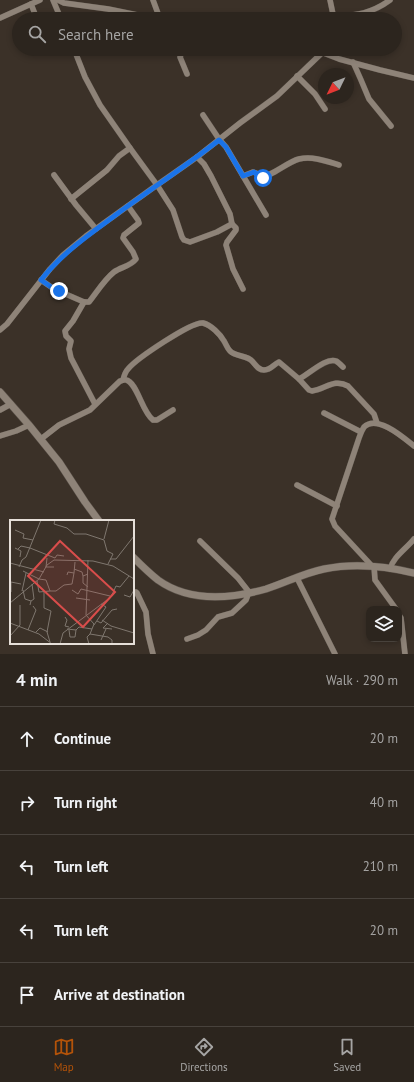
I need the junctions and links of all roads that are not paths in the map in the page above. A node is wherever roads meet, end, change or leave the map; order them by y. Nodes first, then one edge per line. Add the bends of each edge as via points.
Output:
1 (40, 0) edge
2 (53, 0) edge
3 (58, 0) edge
4 (153, 0) edge
5 (330, 0) edge
6 (390, 0) edge
7 (31, 4) junction
8 (13, 12) edge
9 (34, 12) edge
10 (58, 12) edge
11 (123, 12) edge
12 (157, 12) edge
13 (333, 12) edge
14 (366, 12) edge
15 (12, 13) edge
16 (0, 18) edge
17 (77, 56) edge
18 (180, 56) edge
19 (319, 56) edge
20 (337, 56) edge
21 (353, 62) junction
22 (186, 74) dead end
23 (297, 76) junction
24 (414, 78) edge
25 (325, 109) dead end
26 (202, 115) dead end
27 (391, 126) dead end
28 (219, 140) junction
29 (130, 148) junction
30 (197, 157) junction
31 (339, 165) dead end
32 (54, 175) dead end
33 (243, 176) junction
34 (157, 185) junction
35 (72, 200) junction
36 (128, 206) junction
37 (266, 215) dead end
38 (232, 224) junction
39 (96, 229) junction
40 (41, 280) junction
41 (243, 289) dead end
42 (84, 302) junction
43 (0, 330) edge
44 (343, 367) dead end
45 (299, 379) junction
46 (123, 380) junction
47 (0, 392) edge
48 (11, 404) junction
49 (95, 404) junction
50 (0, 410) edge
51 (173, 410) dead end
52 (324, 413) dead end
53 (377, 423) junction
54 (29, 424) junction
55 (361, 432) junction
56 (0, 436) edge
57 (41, 439) junction
58 (414, 446) edge
59 (297, 485) dead end
60 (337, 506) junction
61 (98, 520) edge
62 (414, 539) edge
63 (200, 540) dead end
64 (134, 558) edge
65 (373, 566) junction
66 (390, 569) junction
67 (414, 574) edge
68 (297, 578) junction
69 (134, 592) edge
70 (249, 592) junction
71 (394, 606) edge
72 (402, 627) edge
73 (187, 639) dead end
74 (153, 654) edge
75 (335, 654) edge
76 (405, 654) edge

1 - 7 street
2 - 10 street
3 - 11 street
4 - 12 street
5 - 13 street
6 - 14 street via 381,7
7 - 8 street
7 - 9 street
15 - 16 street
17 - 29 street via 100,105
18 - 22 street
19 - 23 street
20 - 21 street
21 - 24 street
21 - 27 street via 369,99
23 - 25 street via 315,94
23 - 28 street via 283,91
26 - 28 street
28 - 30 street
28 - 33 street
29 - 34 street
29 - 35 street
30 - 34 street
30 - 38 street via 211,176 230,214
31 - 33 street via 312,158 300,159 288,163 266,177 260,177 253,172
32 - 35 street
33 - 37 street
34 - 36 street
34 - 38 street via 173,210 182,237 187,242
35 - 39 street
36 - 39 street
36 - 42 street via 139,223 123,238 136,259 115,272 89,302
38 - 41 street via 236,230 226,245 233,269
39 - 40 street via 63,255
40 - 42 street via 54,289
40 - 43 street
42 - 49 street via 65,331 71,341 71,358
44 - 45 street via 331,360
45 - 46 street via 279,362 270,369 260,369 252,360 231,352 220,335 201,323 166,340 138,360 127,370
45 - 53 street via 312,391 343,383 374,414
46 - 49 street
46 - 51 street via 133,385 153,420
47 - 48 street
48 - 50 street
48 - 54 street
49 - 57 street via 88,412 59,426
52 - 55 street
53 - 55 street via 366,426
53 - 58 street via 390,428
54 - 56 street
54 - 57 street
55 - 60 street
57 - 61 street
59 - 60 street
60 - 65 street via 332,520 335,526
62 - 66 street via 395,559
63 - 70 street
64 - 70 street via 158,580 186,594 203,597 233,596
65 - 66 street
65 - 68 street via 321,569
65 - 71 street via 375,580
66 - 67 street
68 - 70 street
68 - 75 street
69 - 74 street via 137,593 146,612
70 - 73 street via 246,600 232,613 218,617 206,630
72 - 76 street

